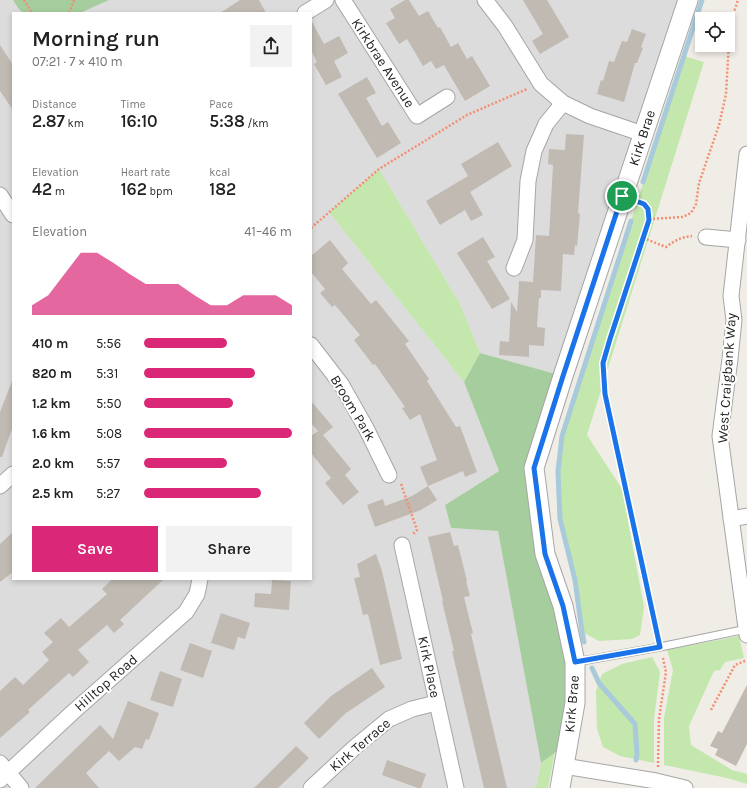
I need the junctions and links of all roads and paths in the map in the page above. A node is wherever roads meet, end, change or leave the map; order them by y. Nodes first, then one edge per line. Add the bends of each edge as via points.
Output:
1 (24, 0) edge
2 (74, 0) edge
3 (326, 0) edge
4 (343, 0) edge
5 (485, 0) edge
6 (688, 0) edge
7 (738, 0) edge
8 (31, 12) edge
9 (69, 12) edge
10 (307, 12) edge
11 (540, 84) junction
12 (447, 97) dead end
13 (562, 103) junction
14 (643, 134) junction
15 (747, 154) edge
16 (0, 195) edge
17 (622, 196) junction
18 (12, 213) edge
19 (649, 219) junction
20 (312, 227) edge
21 (706, 237) joint
22 (643, 238) junction
23 (738, 240) junction
24 (514, 268) dead end
25 (312, 346) edge
26 (12, 475) edge
27 (388, 475) joint
28 (0, 486) edge
29 (747, 516) edge
30 (731, 519) junction
31 (402, 545) joint
32 (200, 580) edge
33 (747, 631) edge
34 (660, 647) junction
35 (747, 660) edge
36 (575, 662) junction
37 (436, 703) junction
38 (712, 710) dead end
39 (564, 766) junction
40 (3, 772) edge
41 (656, 781) junction
42 (21, 788) edge
43 (312, 788) edge
44 (456, 788) edge
45 (560, 788) edge
46 (685, 788) edge

1 - 8 path
2 - 9 path
3 - 10 street
4 - 12 street, Kirkbrae Avenue via 417,116
5 - 11 street via 505,26
6 - 14 street, Kirk Brae
7 - 19 path via 730,24 726,94 719,125 699,183 696,204 691,213 683,217
11 - 13 street
11 - 20 path via 467,115 379,169
13 - 14 street via 590,116
13 - 24 street via 546,124 534,151 528,181 525,240
14 - 17 street, Kirk Brae
15 - 23 street, West Craigbank Way
16 - 18 street
17 - 19 path via 644,204 648,209
17 - 36 street, Kirk Brae via 534,468 545,554 563,606
19 - 22 path
21 - 22 path via 685,237 675,240 666,247
21 - 23 street
22 - 34 path via 603,363 605,394
23 - 30 street, West Craigbank Way via 731,296 734,320 720,436
25 - 27 street, Broom Park via 341,384 366,428
26 - 28 street
27 - 31 path via 400,480 416,530
29 - 30 street
30 - 33 street, West Craigbank Way
31 - 37 street, Kirk Place
32 - 40 street, Hilltop Road via 198,594 186,612
33 - 34 lane
34 - 36 lane
34 - 41 path via 666,672 659,718 659,763
35 - 38 path via 734,666
36 - 39 street, Kirk Brae via 575,703
37 - 43 street, Kirk Terrace via 389,718
37 - 44 street, Kirk Place
39 - 41 street
39 - 45 street, Kirk Brae
40 - 42 street
41 - 46 street

